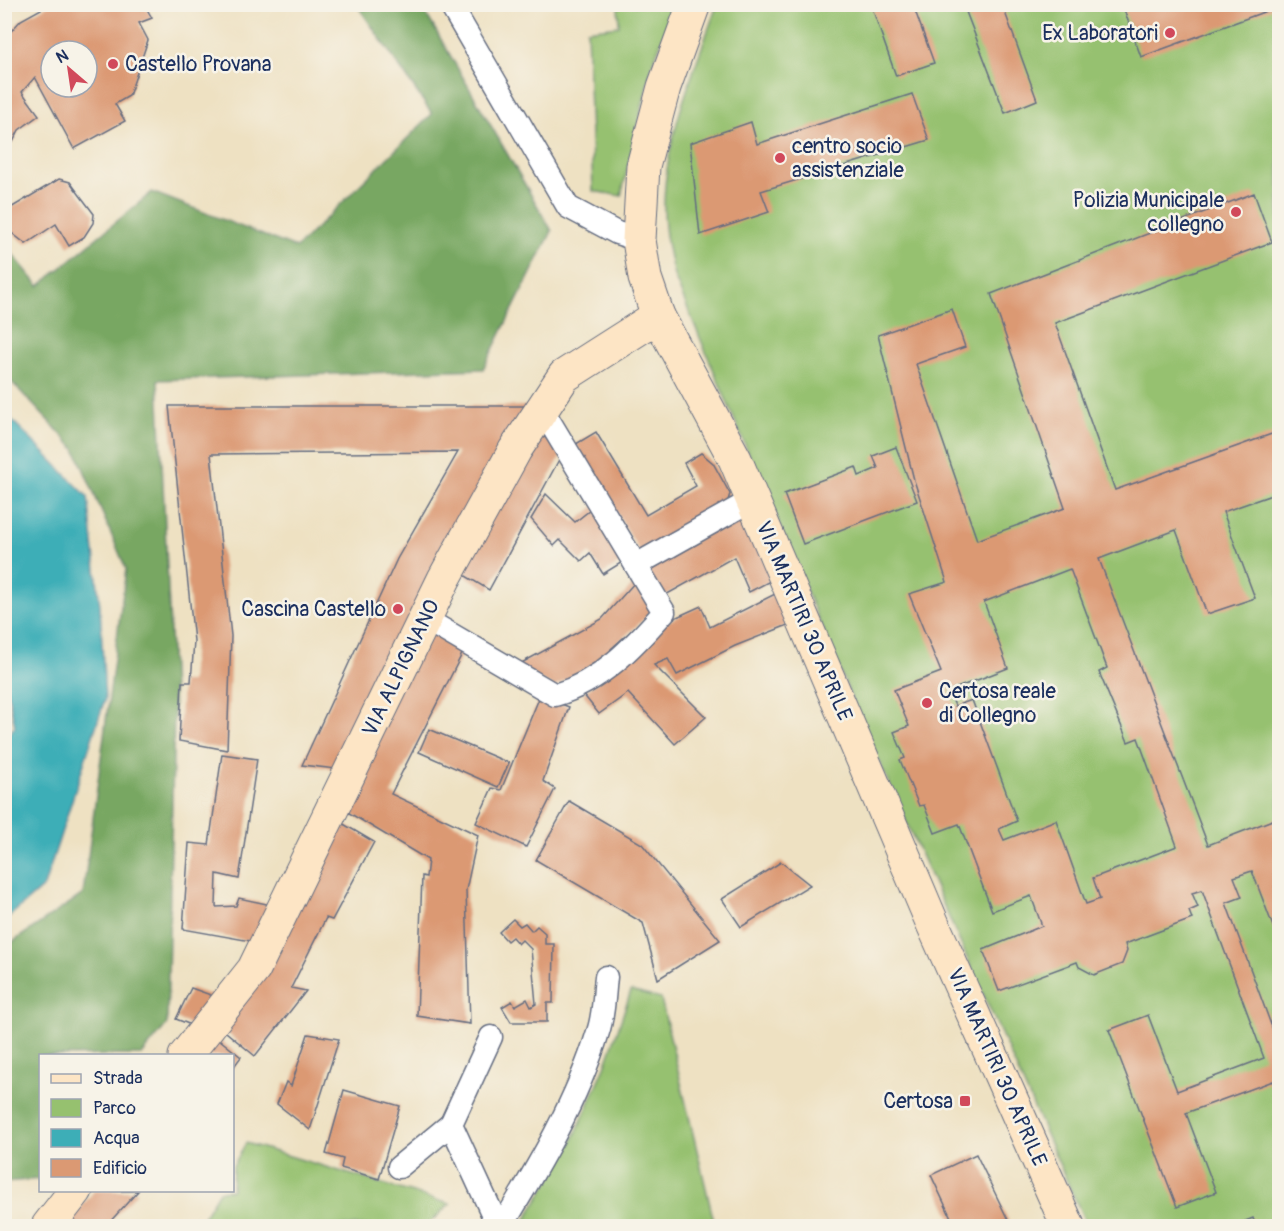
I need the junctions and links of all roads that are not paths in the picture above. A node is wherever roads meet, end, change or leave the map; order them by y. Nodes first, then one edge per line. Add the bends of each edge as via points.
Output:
1 (450, 4) edge
2 (694, 4) edge
3 (639, 240) junction
4 (658, 316) junction
5 (542, 409) junction
6 (752, 500) junction
7 (636, 565) junction
8 (424, 619) junction
9 (606, 977) dead end
10 (491, 1037) dead end
11 (187, 1054) edge
12 (451, 1124) junction
13 (399, 1167) dead end
14 (75, 1192) edge
15 (48, 1227) edge
16 (500, 1227) edge
17 (1068, 1227) edge

1 - 3 street via 568,207
2 - 3 street, VIA MARTIRI 30 APRILE via 664,87 644,166
3 - 4 street, VIA MARTIRI 30 APRILE via 645,278
4 - 5 street, VIA ALPIGNANO via 564,376
4 - 6 street, VIA MARTIRI 30 APRILE via 735,459
5 - 7 street
5 - 8 street, VIA ALPIGNANO via 515,450
6 - 7 street
6 - 17 street, VIA MARTIRI 30 APRILE via 932,922
7 - 8 street via 664,612 627,654 574,690 555,695
8 - 11 street, VIA ALPIGNANO via 254,969
9 - 16 street via 599,1030 583,1072 546,1154
10 - 12 street
12 - 13 street
12 - 16 street
14 - 15 street

